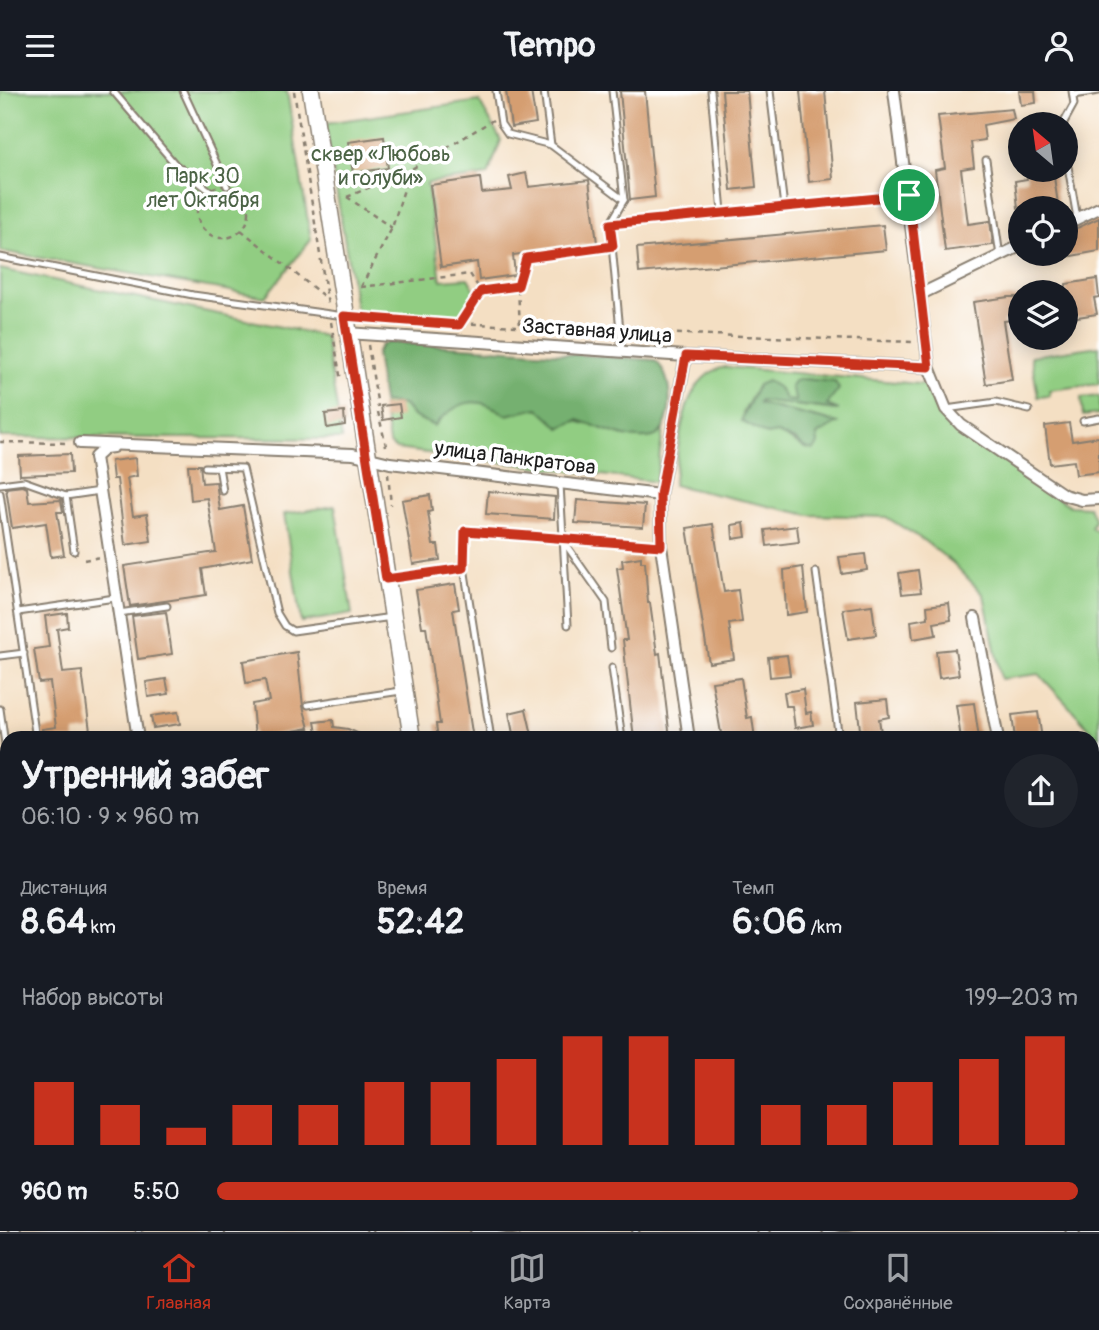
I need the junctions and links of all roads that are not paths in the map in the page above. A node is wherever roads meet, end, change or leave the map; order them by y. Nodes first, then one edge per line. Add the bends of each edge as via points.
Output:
1 (113, 91) edge
2 (183, 91) edge
3 (311, 91) edge
4 (496, 91) edge
5 (544, 91) edge
6 (612, 91) edge
7 (711, 91) edge
8 (770, 91) edge
9 (894, 91) edge
10 (1099, 92) edge
11 (1072, 93) edge
12 (1070, 112) edge
13 (551, 145) junction
14 (986, 160) dead end
15 (227, 186) road end
16 (209, 190) road end
17 (909, 195) junction
18 (624, 200) junction
19 (784, 207) junction
20 (1099, 208) edge
21 (722, 212) junction
22 (1078, 218) edge
23 (610, 224) junction
24 (613, 246) junction
25 (1008, 252) edge
26 (1000, 256) junction
27 (0, 257) edge
28 (526, 258) road end
29 (921, 294) junction
30 (337, 317) junction
31 (347, 333) junction
32 (622, 352) junction
33 (686, 356) junction
34 (930, 370) junction
35 (946, 409) junction
36 (1029, 410) dead end
37 (1099, 418) edge
38 (1083, 421) dead end
39 (80, 443) joint
40 (119, 446) junction
41 (94, 457) junction
42 (366, 458) junction
43 (205, 467) dead end
44 (219, 467) junction
45 (559, 481) junction
46 (0, 484) edge
47 (100, 491) junction
48 (223, 491) dead end
49 (0, 493) edge
50 (660, 495) junction
51 (66, 496) junction
52 (1099, 499) edge
53 (562, 540) junction
54 (661, 546) junction
55 (74, 551) dead end
56 (464, 568) junction
57 (816, 572) dead end
58 (386, 579) junction
59 (117, 598) junction
60 (167, 607) dead end
61 (18, 612) junction
62 (119, 614) junction
63 (392, 617) junction
64 (975, 618) dead end
65 (568, 625) dead end
66 (611, 648) dead end
67 (24, 653) junction
68 (0, 656) edge
69 (612, 668) dead end
70 (404, 691) junction
71 (308, 705) dead end
72 (0, 709) edge
73 (3, 731) edge
74 (35, 731) edge
75 (137, 731) edge
76 (411, 731) edge
77 (490, 731) edge
78 (621, 731) edge
79 (688, 731) edge
80 (838, 731) edge
81 (996, 731) edge

1 - 16 lane via 175,165
2 - 15 lane
3 - 30 main road
4 - 13 lane via 499,117 509,134
5 - 13 lane
6 - 18 lane
7 - 21 lane
8 - 19 lane
9 - 17 street
10 - 11 lane
11 - 12 lane
13 - 18 lane
14 - 26 lane
17 - 19 lane
17 - 29 street
18 - 23 lane
19 - 21 lane
20 - 22 street
21 - 23 lane
23 - 24 lane
24 - 28 lane
24 - 32 lane
25 - 26 street
26 - 29 street
27 - 30 lane via 193,295
29 - 34 street
30 - 31 main road
31 - 32 street, Заставная улица
31 - 42 main road
32 - 33 street, Заставная улица
33 - 34 street, Заставная улица
33 - 50 street
34 - 35 street
35 - 36 lane via 996,402
35 - 52 street via 961,425 1064,495
37 - 38 lane
39 - 40 street
39 - 41 lane
40 - 41 street via 105,448
40 - 42 street, улица Панкратова
41 - 47 street
42 - 45 street, улица Панкратова
42 - 58 main road
43 - 44 lane
44 - 48 lane
44 - 63 lane via 243,468 276,613 285,626 293,631
45 - 50 street, улица Панкратова
45 - 53 lane
46 - 51 lane via 24,481
47 - 51 lane
47 - 59 street
49 - 61 lane
50 - 54 street
51 - 55 lane
53 - 54 lane
53 - 56 lane via 465,531
53 - 65 lane
53 - 66 lane via 606,602
54 - 79 street
56 - 58 lane
56 - 77 lane
57 - 80 lane
58 - 63 main road
59 - 61 lane
59 - 62 street
60 - 62 lane
61 - 67 lane
62 - 75 street
63 - 70 main road
64 - 81 street
67 - 68 lane
67 - 74 lane
69 - 78 lane
70 - 71 lane
70 - 76 main road
72 - 73 lane

